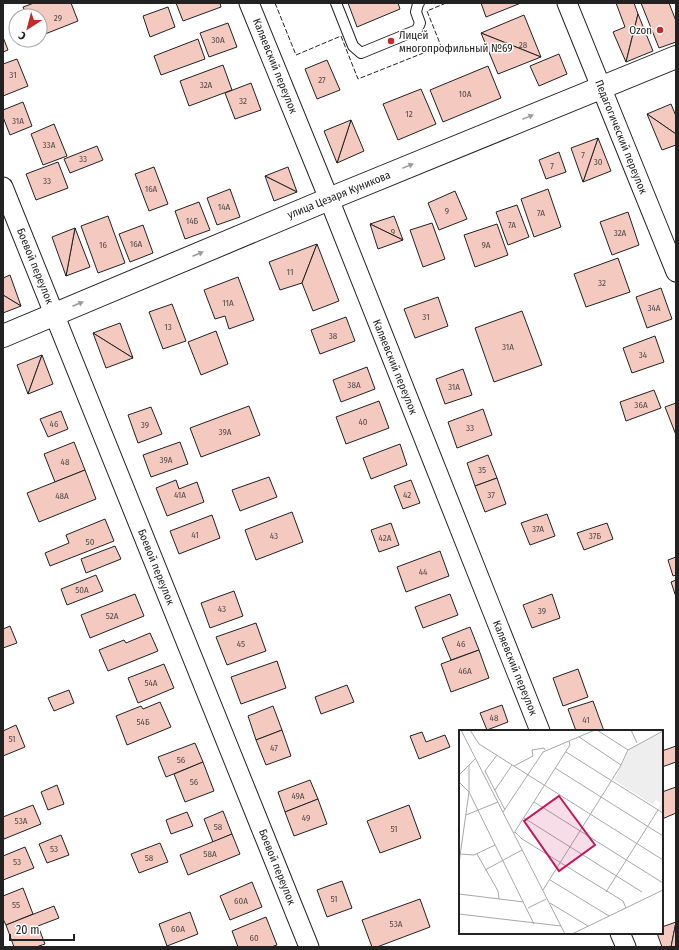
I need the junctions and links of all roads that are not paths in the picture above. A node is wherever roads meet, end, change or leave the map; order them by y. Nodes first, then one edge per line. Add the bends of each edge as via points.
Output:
1 (249, 3) edge
2 (336, 3) edge
3 (419, 3) edge
4 (567, 3) edge
5 (676, 57) edge
6 (601, 88) junction
7 (3, 186) edge
8 (329, 199) junction
9 (676, 272) edge
10 (54, 314) junction
11 (3, 336) edge
12 (540, 730) edge
13 (620, 934) edge
14 (309, 947) edge
15 (626, 947) edge

1 - 8 street, Каляевский переулок
2 - 3 lane via 353,46 361,53 417,30 420,23 416,12
4 - 6 street, Педагогический переулок
5 - 6 street, улица Цезаря Куникова
8 -> 6 street, улица Цезаря Куникова
6 - 9 street, Педагогический переулок
7 - 10 street, Боевой переулок
10 -> 8 street, улица Цезаря Куникова
8 - 12 street, Каляевский переулок
10 - 11 street, улица Цезаря Куникова
10 - 14 street, Боевой переулок
13 - 15 street

